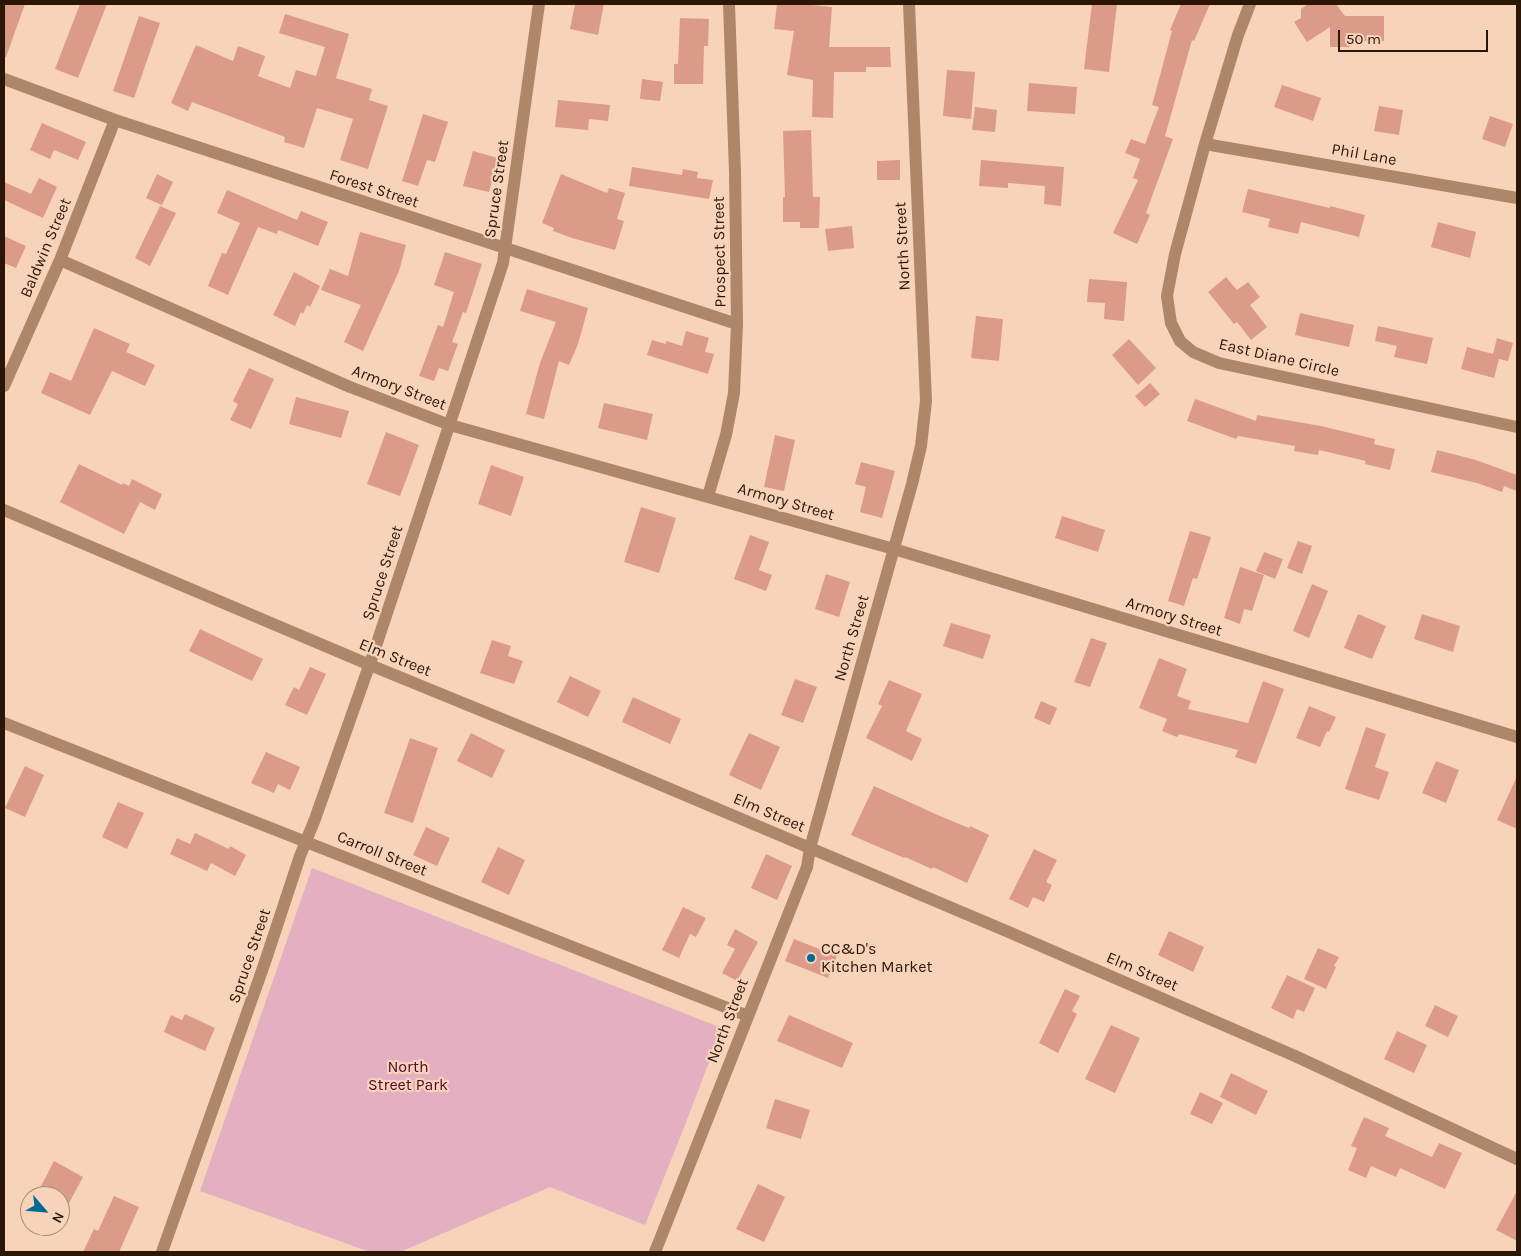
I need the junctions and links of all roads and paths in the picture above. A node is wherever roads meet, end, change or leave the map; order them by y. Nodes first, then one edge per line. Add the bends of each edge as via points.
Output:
1 (539, 4) edge
2 (729, 4) edge
3 (909, 4) edge
4 (1250, 4) edge
5 (4, 79) edge
6 (115, 120) junction
7 (1205, 144) junction
8 (1517, 198) edge
9 (505, 249) junction
10 (60, 260) junction
11 (737, 324) junction
12 (4, 386) edge
13 (450, 425) junction
14 (1517, 427) edge
15 (708, 496) junction
16 (4, 510) edge
17 (894, 549) junction
18 (370, 665) junction
19 (4, 723) edge
20 (1517, 737) edge
21 (306, 841) junction
22 (810, 848) junction
23 (748, 1016) junction
24 (1517, 1159) edge
25 (162, 1252) edge
26 (656, 1252) edge

1 - 9 street, Spruce Street
2 - 11 street, Prospect Street
3 - 17 street, North Street via 926,401 921,446
4 - 7 street, East Diane Circle
5 - 6 street, Forest Street
6 - 9 street, Forest Street
6 - 10 street, Baldwin Street
7 - 8 street, Phil Lane
7 - 14 street, East Diane Circle via 1167,296 1171,323 1180,341 1193,352 1218,363
9 - 11 street, Forest Street
9 - 13 street, Spruce Street via 504,262
10 - 12 street, Baldwin Street
10 - 13 street, Armory Street via 350,387
11 - 15 street, Prospect Street via 734,392 726,435
13 - 15 street, Armory Street
13 - 18 street, Spruce Street
15 - 17 street, Armory Street
16 - 18 street, Elm Street
17 - 20 street, Armory Street
17 - 22 street, North Street
18 - 21 street, Spruce Street
18 - 22 street, Elm Street
19 - 21 street, Carroll Street
21 - 23 street, Carroll Street
21 - 25 street, Spruce Street
22 - 23 street, North Street via 807,867
22 - 24 street, Elm Street via 1295,1056
23 - 26 street, North Street

